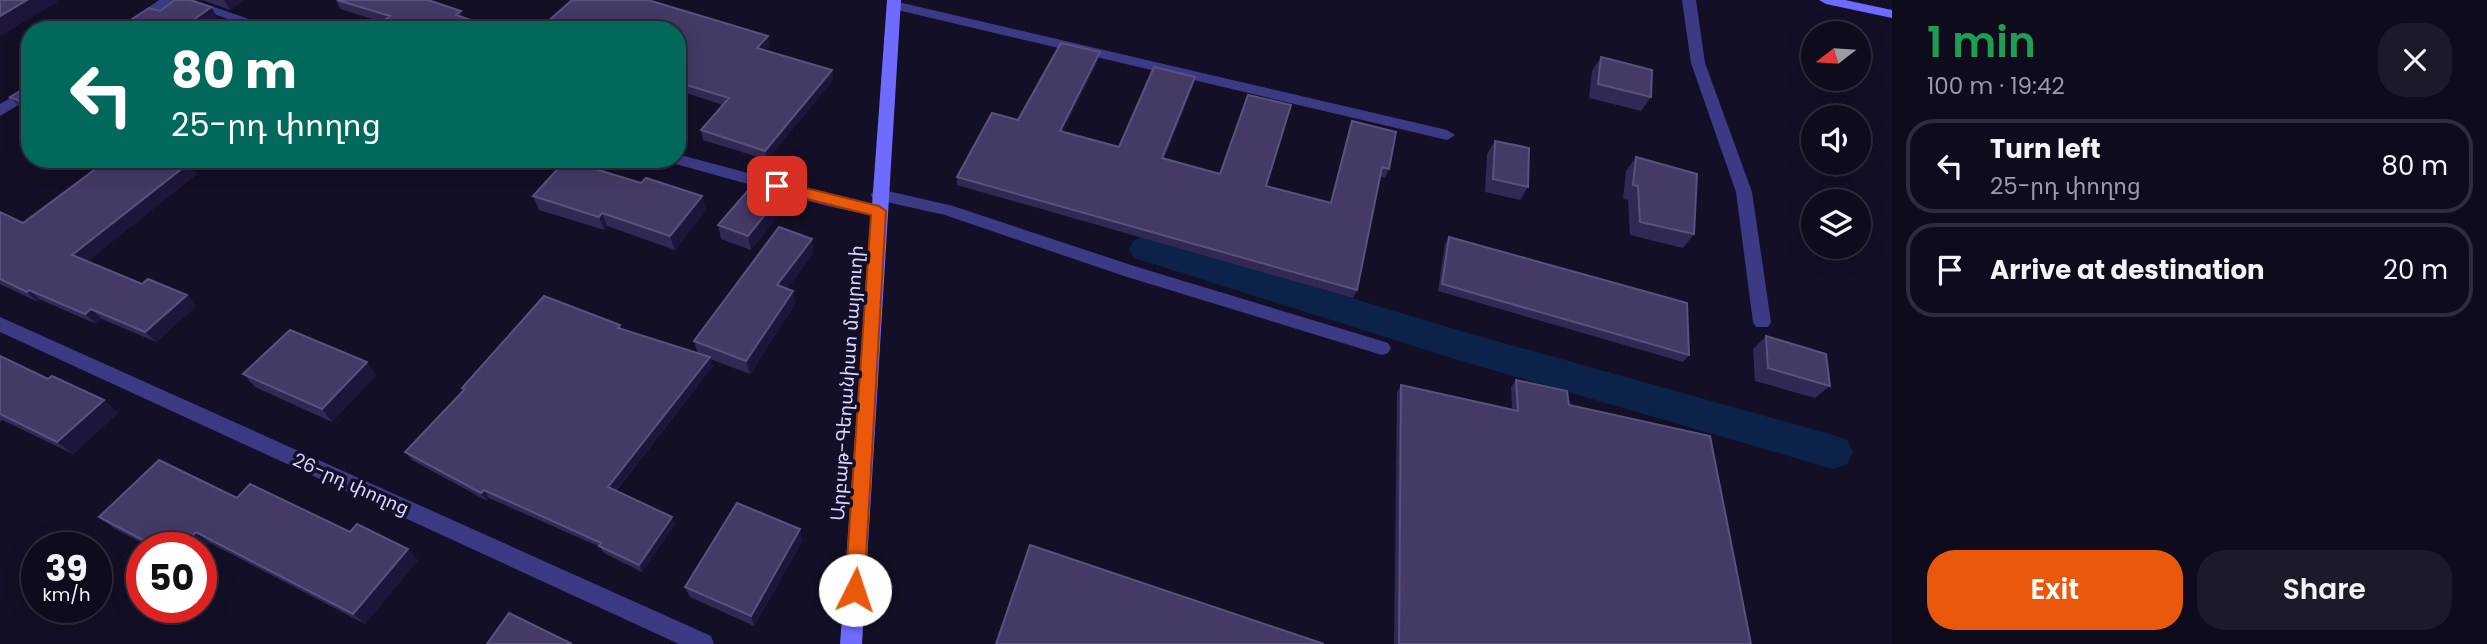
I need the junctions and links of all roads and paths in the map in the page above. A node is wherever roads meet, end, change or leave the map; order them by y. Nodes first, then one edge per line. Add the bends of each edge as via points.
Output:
1 (168, 0) edge
2 (181, 0) edge
3 (1689, 0) edge
4 (1826, 0) edge
5 (894, 2) edge
6 (1892, 14) edge
7 (136, 21) edge
8 (246, 21) edge
9 (21, 97) edge
10 (0, 111) edge
11 (1447, 135) dead end
12 (686, 161) edge
13 (879, 203) junction
14 (1762, 322) dead end
15 (0, 324) edge
16 (1382, 348) dead end
17 (703, 644) edge
18 (851, 644) edge

1 - 7 street
2 - 8 street
3 - 14 street via 1698,63 1744,192
4 - 6 main road
5 - 11 street
5 - 13 main road, Արբաթ-Գեղանիստ մայրուղի
9 - 10 street
12 - 13 street via 827,200
13 - 16 street via 947,210
13 - 18 main road, Արբաթ-Գեղանիստ մայրուղի
15 - 17 street, 26-րդ փողոց

